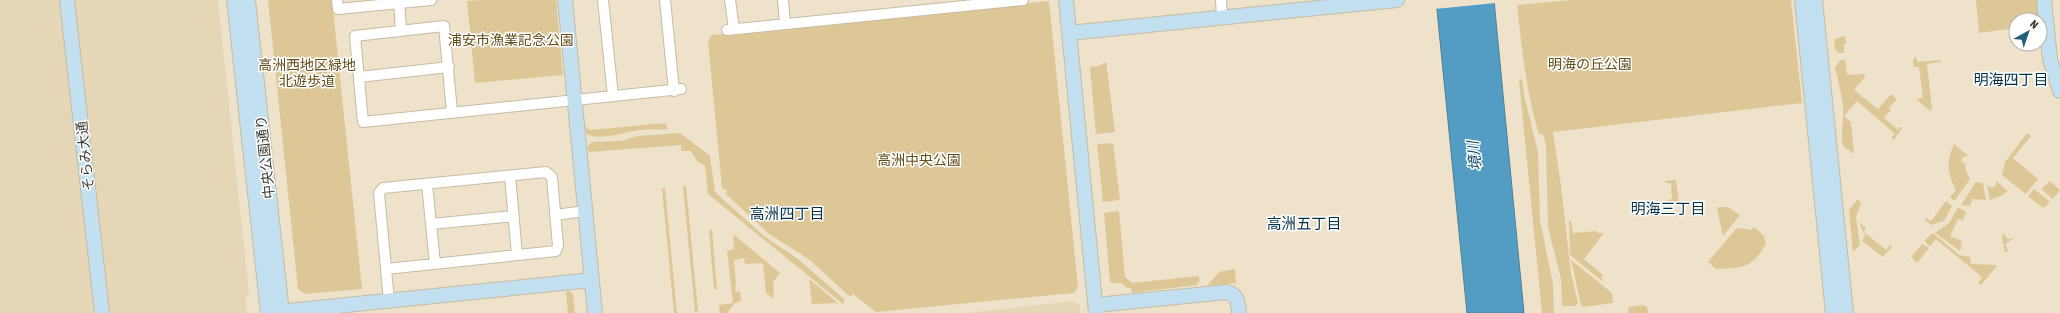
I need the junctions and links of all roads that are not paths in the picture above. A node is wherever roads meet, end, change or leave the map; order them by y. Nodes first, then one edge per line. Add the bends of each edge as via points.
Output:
1 (67, 0) edge
2 (234, 0) edge
3 (248, 0) edge
4 (337, 0) edge
5 (430, 0) edge
6 (565, 0) edge
7 (603, 0) edge
8 (665, 0) edge
9 (730, 0) edge
10 (783, 0) edge
11 (1019, 0) edge
12 (1023, 0) edge
13 (1066, 0) edge
14 (1220, 0) edge
15 (1397, 0) edge
16 (1802, 0) edge
17 (1815, 0) edge
18 (2044, 0) edge
19 (399, 2) edge
20 (968, 3) edge
21 (1222, 18) junction
22 (785, 24) junction
23 (401, 30) junction
24 (1069, 33) junction
25 (449, 68) junction
26 (359, 77) junction
27 (2060, 91) edge
28 (613, 96) junction
29 (575, 100) junction
30 (452, 112) junction
31 (510, 176) junction
32 (427, 184) junction
33 (585, 211) junction
34 (555, 215) junction
35 (514, 216) junction
36 (431, 224) junction
37 (517, 255) junction
38 (435, 264) junction
39 (386, 269) junction
40 (592, 280) junction
41 (389, 301) junction
42 (1096, 309) edge
43 (282, 312) edge
44 (102, 313) edge
45 (268, 313) edge
46 (596, 313) edge
47 (1239, 313) edge
48 (1833, 313) edge
49 (1846, 313) edge

1 - 44 street, そらみ大通
2 - 45 street, 中央公園通り
3 - 43 street, 中央公園通り
4 - 19 street via 338,9
5 - 19 street
6 - 29 street
7 - 28 street
8 - 28 street via 677,90
9 - 22 street via 730,29
10 - 22 street
11 - 12 street
11 - 20 street
13 - 24 street
14 - 21 street
15 - 21 street
16 - 48 street
17 - 49 street
18 - 27 street via 2050,59
19 - 23 street
20 - 22 street
21 - 24 street
23 - 25 street via 444,26
23 - 26 street via 355,36
24 - 42 street
25 - 26 street
25 - 30 street
26 - 30 street via 363,122
28 - 29 street
29 - 30 street
29 - 33 street
31 - 32 street
31 - 34 street via 546,172 552,177
31 - 35 street
32 - 36 street
32 - 39 street via 383,188 379,193
33 - 34 street
33 - 40 street
34 - 37 street via 558,246 556,251
35 - 36 street
35 - 37 street
36 - 38 street
37 - 38 street
38 - 39 street
39 - 41 street
40 - 41 street
40 - 46 street
41 - 43 street
42 - 47 street via 1228,292 1235,295
43 - 45 street

